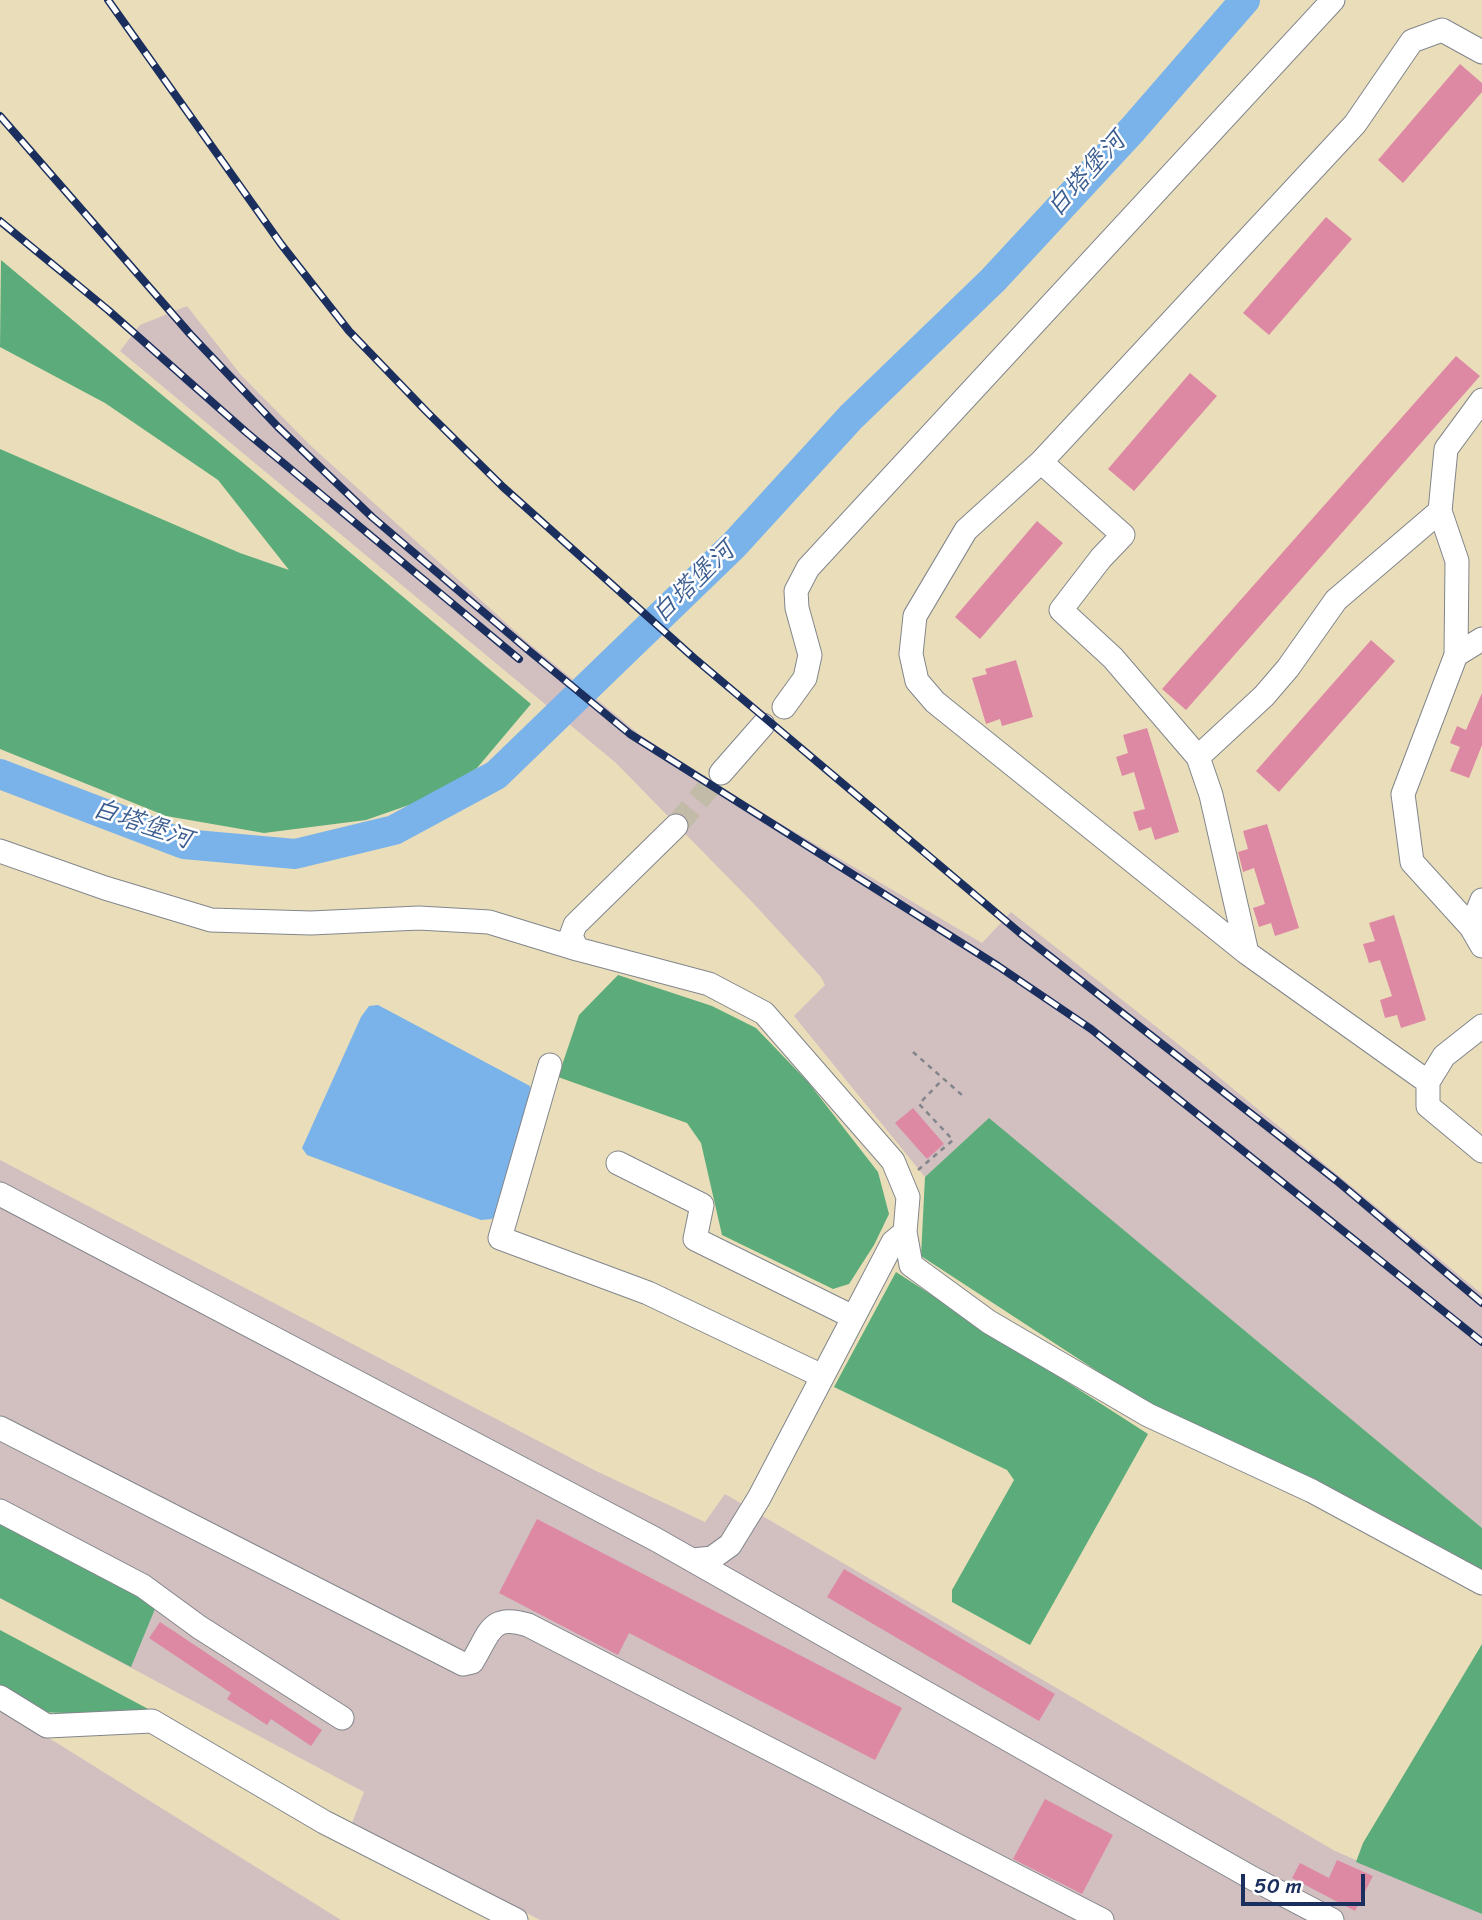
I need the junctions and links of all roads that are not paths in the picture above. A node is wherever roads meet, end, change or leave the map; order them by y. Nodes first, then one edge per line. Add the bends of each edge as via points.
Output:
1 (1333, 0) edge
2 (1482, 52) edge
3 (1482, 400) edge
4 (1041, 463) junction
5 (1440, 511) junction
6 (1482, 639) edge
7 (1456, 655) junction
8 (784, 707) dead end
9 (763, 725) dead end
10 (1198, 757) junction
11 (721, 773) tunnel mouth
12 (676, 826) tunnel mouth
13 (0, 851) edge
14 (1482, 900) edge
15 (1476, 937) edge
16 (577, 949) junction
17 (1247, 953) junction
18 (1482, 1026) edge
19 (550, 1065) dead end
20 (1428, 1082) junction
21 (1482, 1151) edge
22 (618, 1163) dead end
23 (0, 1194) edge
24 (905, 1233) junction
25 (853, 1317) junction
26 (822, 1376) junction
27 (0, 1428) edge
28 (0, 1511) edge
29 (693, 1560) junction
30 (1482, 1583) edge
31 (0, 1697) edge
32 (342, 1718) dead end
33 (516, 1920) edge
34 (1102, 1920) edge
35 (1332, 1920) edge

1 - 8 street via 808,568 796,591 810,655 805,678
2 - 4 street via 1442,30 1412,41 1355,124
3 - 5 street via 1446,449
4 - 10 street via 1124,535 1061,610 1113,658
4 - 17 street via 966,530 915,616 911,654 917,681 935,702
5 - 7 street via 1457,561
5 - 10 street via 1336,600 1264,696
6 - 7 street
7 - 15 street via 1403,794 1412,862
9 - 11 street
10 - 17 street
12 - 16 street via 575,925 571,936
13 - 16 street via 211,920 489,922
14 - 15 street
16 - 24 street via 709,984 764,1013 893,1161 908,1197
17 - 20 street
18 - 20 street via 1444,1055
19 - 26 street via 500,1238 648,1293
20 - 21 street via 1428,1106
22 - 25 street via 702,1205 695,1239
23 - 29 street
24 - 25 street via 893,1242
24 - 30 street via 911,1265 989,1322 1148,1415 1312,1491
25 - 26 street
26 - 29 street via 730,1545 712,1558
27 - 34 street via 463,1664 472,1662 499,1622 528,1625
28 - 32 street via 143,1586
29 - 35 street
31 - 33 street via 47,1726 152,1721 324,1822

